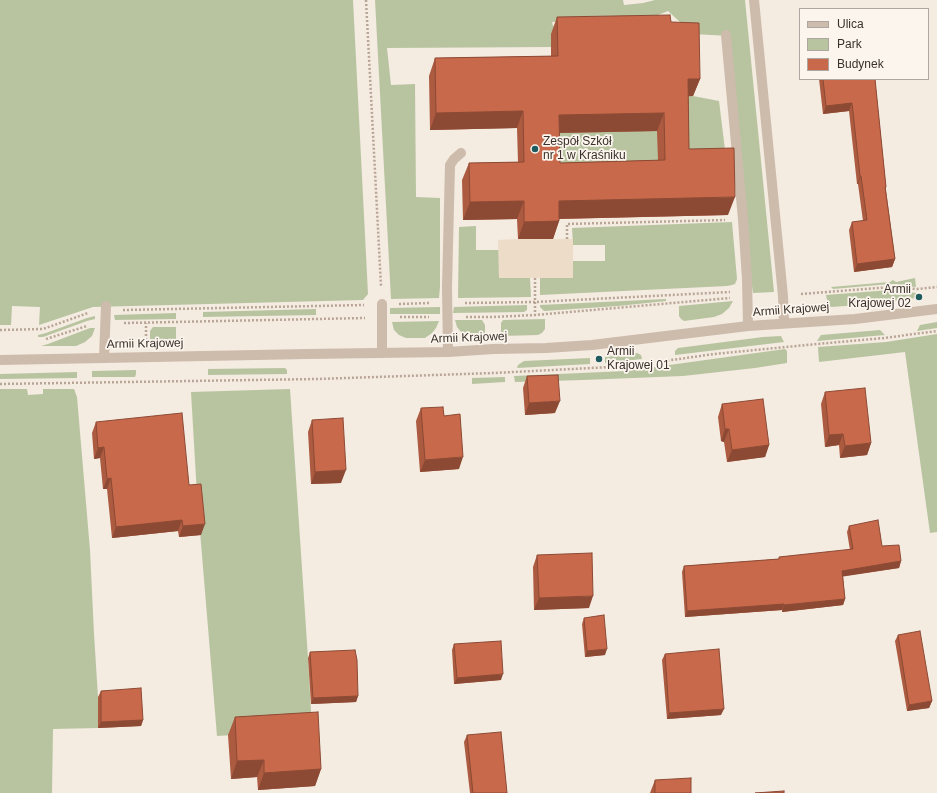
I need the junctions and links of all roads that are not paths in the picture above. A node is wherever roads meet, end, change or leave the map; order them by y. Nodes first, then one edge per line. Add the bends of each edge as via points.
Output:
1 (754, 0) edge
2 (726, 35) dead end
3 (461, 154) dead end
4 (382, 304) road end
5 (106, 306) dead end
6 (937, 309) edge
7 (784, 323) junction
8 (748, 326) junction
9 (448, 352) junction
10 (382, 353) junction
11 (104, 358) junction
12 (0, 360) edge

1 - 7 street via 783,288
2 - 8 street via 743,219
3 - 9 street via 450,165
4 - 10 street
5 - 11 street
6 - 7 street, Armii Krajowej
7 - 8 street, Armii Krajowej
8 - 9 street, Armii Krajowej via 592,345
9 - 10 street, Armii Krajowej
10 - 11 street, Armii Krajowej
11 - 12 street, Armii Krajowej

